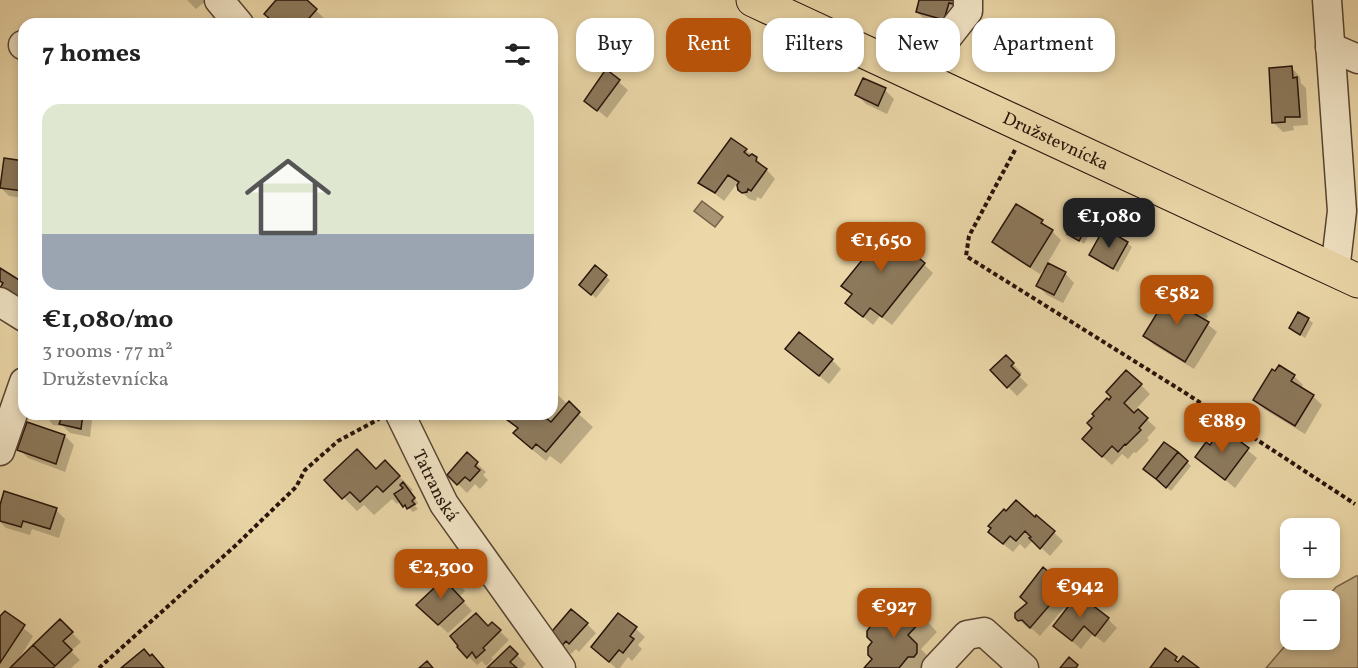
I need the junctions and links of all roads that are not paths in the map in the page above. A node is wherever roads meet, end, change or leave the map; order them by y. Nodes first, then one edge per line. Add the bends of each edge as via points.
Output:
1 (219, 0) edge
2 (968, 0) edge
3 (1327, 0) edge
4 (769, 4) edge
5 (234, 18) edge
6 (1330, 47) junction
7 (1358, 59) edge
8 (917, 76) junction
9 (1347, 276) edge
10 (0, 302) edge
11 (18, 313) edge
12 (18, 399) edge
13 (403, 420) edge
14 (0, 451) edge
15 (561, 668) edge
16 (936, 668) edge
17 (1024, 668) edge

1 - 5 street
2 - 8 street via 968,11
3 - 6 street
4 - 8 main road, Družstevnícka
6 - 7 street
6 - 9 street
8 - 9 main road, Družstevnícka
10 - 11 street
12 - 14 street
13 - 15 street, Tatranská via 444,504
16 - 17 street via 967,635 984,632

